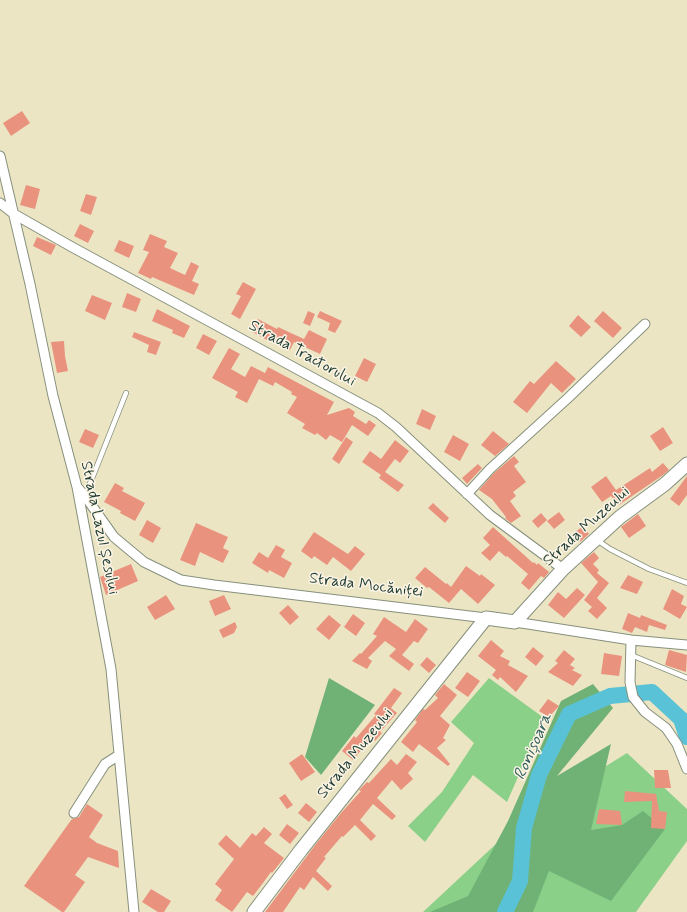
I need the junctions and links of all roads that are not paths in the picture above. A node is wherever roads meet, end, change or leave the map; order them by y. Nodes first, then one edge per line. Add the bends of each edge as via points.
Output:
1 (0, 156) edge
2 (0, 203) edge
3 (14, 214) junction
4 (646, 324) dead end
5 (126, 393) dead end
6 (687, 464) edge
7 (77, 487) junction
8 (467, 494) junction
9 (85, 496) junction
10 (595, 539) junction
11 (563, 569) junction
12 (687, 583) edge
13 (486, 618) junction
14 (515, 622) junction
15 (632, 640) junction
16 (687, 645) edge
17 (631, 655) junction
18 (687, 678) edge
19 (119, 756) junction
20 (687, 769) edge
21 (74, 813) dead end
22 (134, 912) edge
23 (254, 912) edge

1 - 3 street, Strada Lazul Șesului
2 - 3 street, Strada Tractorului
3 - 7 street, Strada Lazul Șesului via 53,396
3 - 8 street, Strada Tractorului via 378,413
4 - 8 street via 490,469
5 - 9 lane
6 - 10 street, Strada Muzeului
7 - 9 street, Strada Mocăniței
7 - 19 street, Strada Lazul Șesului via 112,669
8 - 11 street, Strada Tractorului via 490,516
9 - 13 street, Strada Mocăniței via 114,537 144,562 181,580
10 - 11 street, Strada Muzeului
10 - 12 lane via 649,569
11 - 14 street, Strada Muzeului
13 - 14 street, Strada Mocăniței
13 - 23 street, Strada Muzeului
14 - 15 street, Strada Mocăniței
15 - 16 street, Strada Mocăniței
15 - 17 street
17 - 18 lane
17 - 20 street via 630,682 633,697 644,712 666,728 677,744
19 - 21 street via 105,764
19 - 22 street, Strada Lazul Șesului

